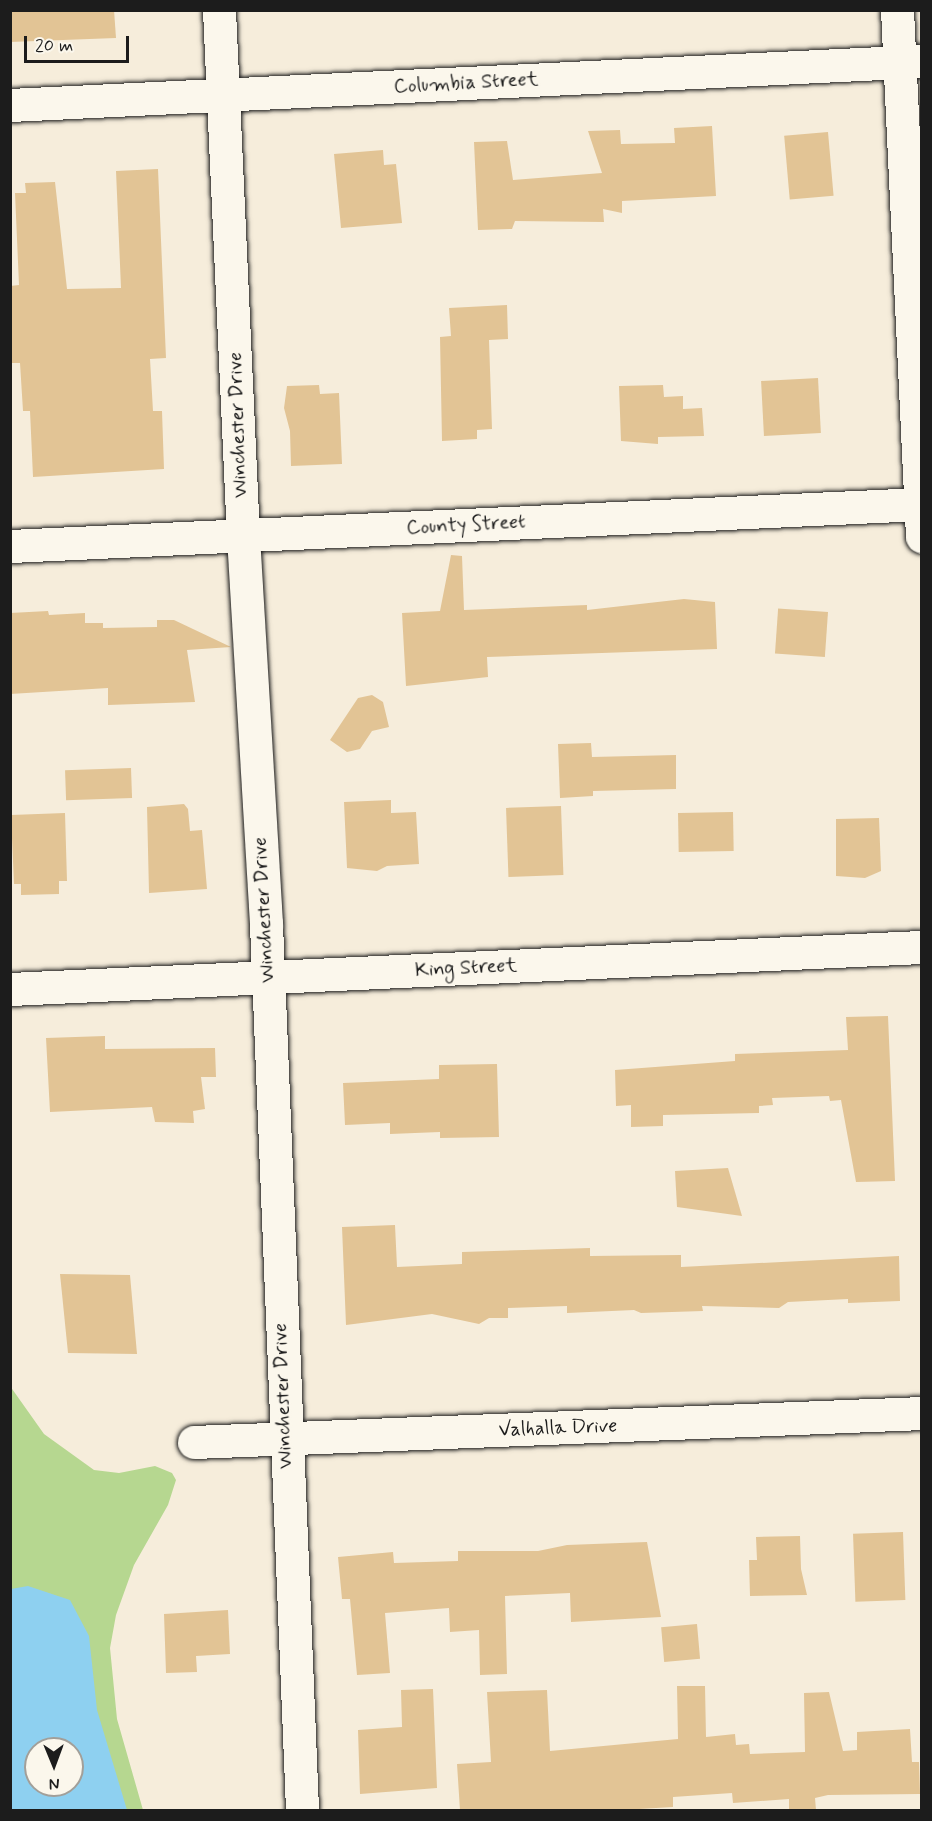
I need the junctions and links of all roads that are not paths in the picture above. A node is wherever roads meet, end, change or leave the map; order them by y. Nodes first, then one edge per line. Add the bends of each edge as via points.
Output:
1 (219, 10) edge
2 (897, 10) edge
3 (911, 62) edge
4 (223, 94) junction
5 (10, 105) edge
6 (921, 504) edge
7 (243, 536) junction
8 (921, 537) edge
9 (10, 546) edge
10 (921, 947) edge
11 (267, 977) junction
12 (10, 989) edge
13 (921, 1413) edge
14 (284, 1439) junction
15 (194, 1442) dead end
16 (302, 1810) edge

1 - 4 street, Winchester Drive
2 - 3 street
3 - 4 street, Columbia Street
3 - 6 street
4 - 5 street, Columbia Street
4 - 7 street, Winchester Drive
6 - 7 street, County Street
6 - 8 street
7 - 9 street, County Street
7 - 11 street, Winchester Drive
10 - 11 street, King Street
11 - 12 street, King Street
11 - 14 street, Winchester Drive
13 - 14 street, Valhalla Drive
14 - 15 street, Valhalla Drive
14 - 16 street, Winchester Drive

